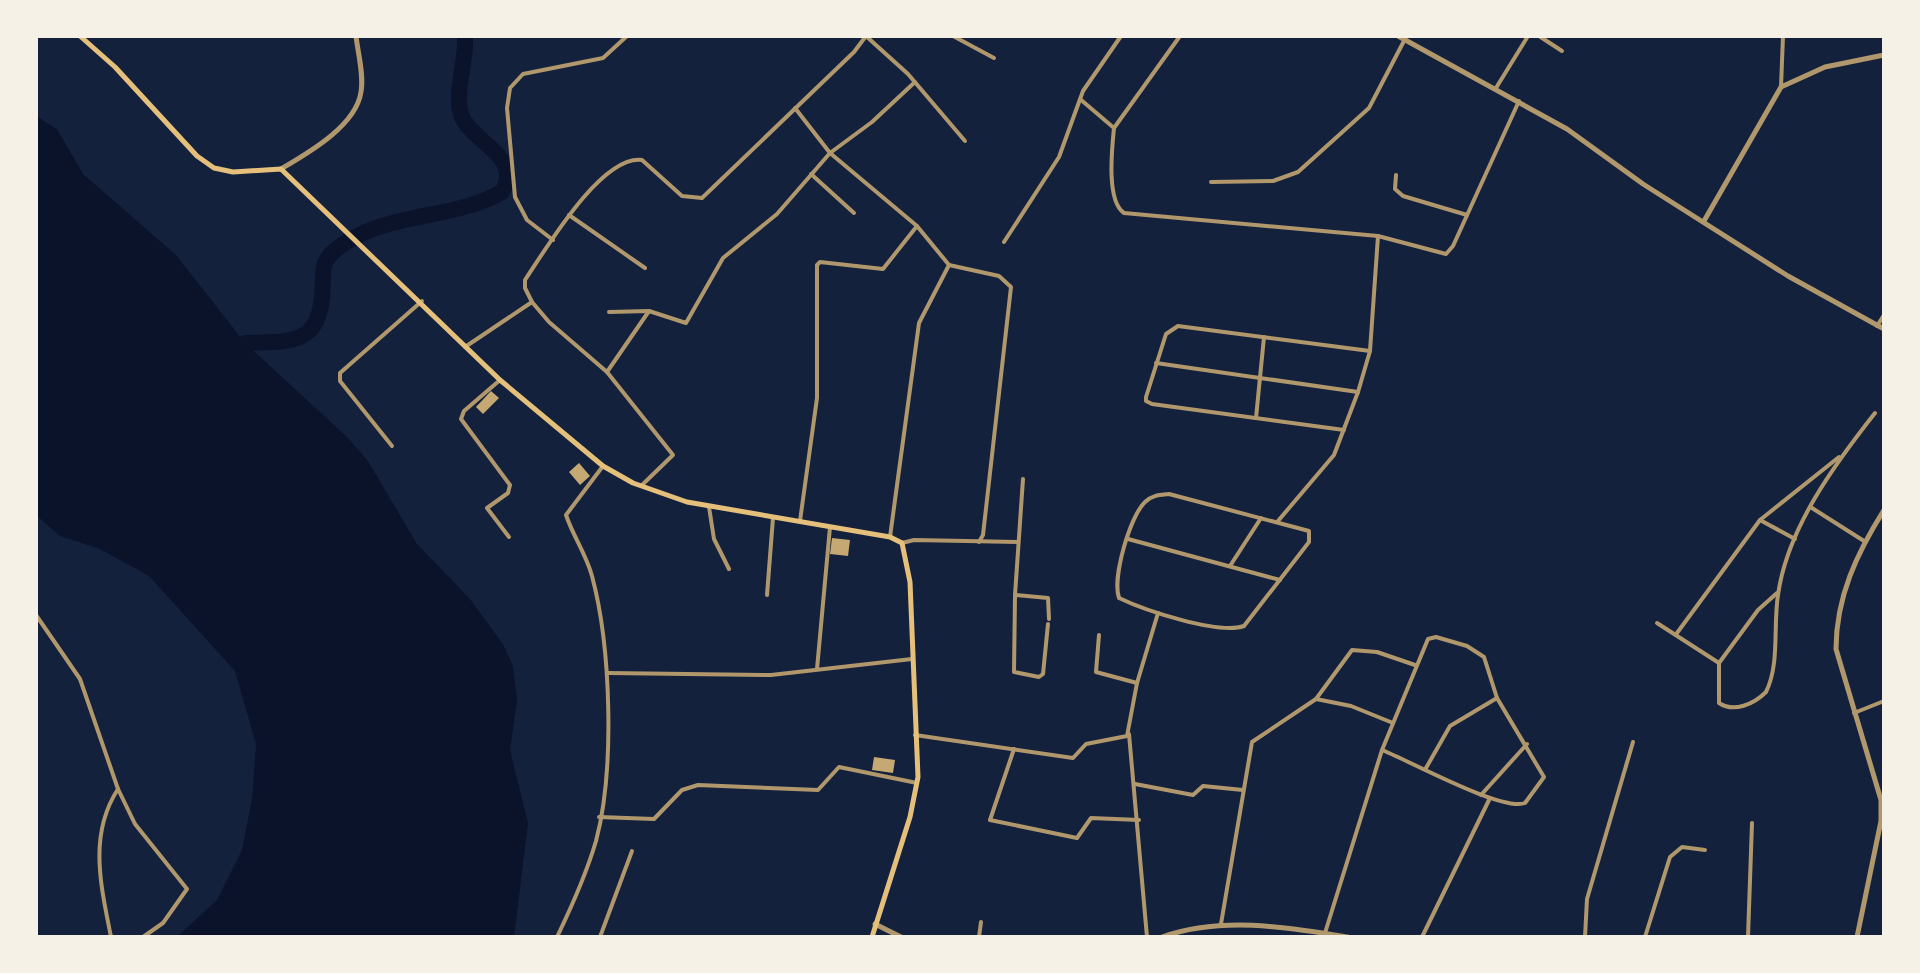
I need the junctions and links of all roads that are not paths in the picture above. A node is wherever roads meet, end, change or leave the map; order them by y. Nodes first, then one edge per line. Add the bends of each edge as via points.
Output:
1 (80, 36) edge
2 (356, 36) edge
3 (627, 36) edge
4 (953, 36) edge
5 (1121, 36) edge
6 (1180, 36) edge
7 (1398, 36) edge
8 (1528, 36) edge
9 (1539, 36) edge
10 (1783, 36) edge
11 (866, 37) edge
12 (1405, 39) junction
13 (1414, 39) edge
14 (1562, 51) dead end
15 (1884, 55) edge
16 (994, 58) dead end
17 (915, 82) junction
18 (1781, 87) junction
19 (1496, 88) junction
20 (1080, 99) junction
21 (1519, 101) junction
22 (795, 108) junction
23 (1114, 128) junction
24 (965, 141) dead end
25 (830, 153) junction
26 (281, 169) junction
27 (811, 174) junction
28 (1396, 175) dead end
29 (1211, 182) dead end
30 (854, 213) dead end
31 (569, 215) junction
32 (1467, 215) junction
33 (1704, 221) junction
34 (917, 226) junction
35 (1378, 236) junction
36 (553, 240) junction
37 (1004, 242) dead end
38 (949, 265) junction
39 (645, 268) dead end
40 (422, 301) junction
41 (532, 302) junction
42 (649, 311) junction
43 (609, 312) dead end
44 (1884, 315) edge
45 (1881, 328) edge
46 (1264, 337) junction
47 (465, 347) junction
48 (1370, 351) junction
49 (1156, 363) junction
50 (607, 372) junction
51 (1260, 379) junction
52 (500, 380) junction
53 (1358, 392) junction
54 (1875, 413) dead end
55 (1256, 418) junction
56 (1344, 430) junction
57 (392, 446) dead end
58 (1842, 455) junction
59 (603, 466) junction
60 (1023, 479) dead end
61 (640, 486) junction
62 (709, 507) junction
63 (1812, 508) junction
64 (1884, 510) edge
65 (773, 518) junction
66 (1261, 518) junction
67 (1760, 520) junction
68 (1278, 521) junction
69 (800, 522) junction
70 (830, 527) junction
71 (509, 537) dead end
72 (890, 537) junction
73 (1127, 539) junction
74 (1795, 539) junction
75 (1864, 541) junction
76 (979, 542) junction
77 (1018, 542) junction
78 (902, 543) junction
79 (1230, 566) junction
80 (729, 569) dead end
81 (1280, 580) junction
82 (1778, 593) junction
83 (767, 595) dead end
84 (1015, 595) junction
85 (1158, 612) junction
86 (36, 615) edge
87 (1657, 623) dead end
88 (1677, 633) junction
89 (1099, 635) dead end
90 (912, 659) junction
91 (1719, 663) junction
92 (1415, 665) junction
93 (817, 669) junction
94 (608, 673) junction
95 (1137, 683) junction
96 (1497, 698) junction
97 (1316, 699) junction
98 (1884, 701) edge
99 (1854, 713) junction
100 (1393, 723) junction
101 (1129, 734) junction
102 (915, 735) junction
103 (1633, 742) dead end
104 (1527, 744) junction
105 (1014, 749) junction
106 (1382, 750) junction
107 (1426, 768) junction
108 (917, 783) junction
109 (1135, 784) junction
110 (118, 789) junction
111 (1243, 790) junction
112 (1481, 795) junction
113 (1882, 799) edge
114 (1489, 800) junction
115 (599, 817) junction
116 (1139, 820) junction
117 (1752, 823) dead end
118 (1705, 850) dead end
119 (632, 851) dead end
120 (981, 922) dead end
121 (875, 924) junction
122 (1221, 924) junction
123 (1325, 933) junction
124 (111, 937) edge
125 (143, 937) edge
126 (557, 937) edge
127 (600, 937) edge
128 (872, 937) edge
129 (901, 937) edge
130 (979, 937) edge
131 (1147, 937) edge
132 (1162, 937) edge
133 (1348, 937) edge
134 (1422, 937) edge
135 (1585, 937) edge
136 (1645, 937) edge
137 (1748, 937) edge
138 (1857, 937) edge

1 - 26 main road via 214,168
2 - 26 street via 362,81 355,108 309,152
3 - 36 street via 603,58 523,74 510,88 515,197 527,220
4 - 16 street
5 - 20 street
6 - 23 street
7 - 12 street
8 - 19 street
9 - 14 street
10 - 18 street
11 - 17 street
11 - 22 street
12 - 13 street
12 - 29 street via 1369,108 1298,172 1273,181
13 - 19 street
15 - 18 street via 1825,67
17 - 24 street
17 - 25 street
18 - 33 street
19 - 21 street
20 - 23 street
20 - 37 street via 1059,157
21 - 32 street
21 - 33 street
22 - 25 street
22 - 31 street via 702,198 682,196 649,163 628,159
23 - 35 street via 1115,202 1124,213
25 - 27 street
25 - 34 street
26 - 40 main road
27 - 30 street
27 - 42 street via 777,214 723,258 686,323
28 - 32 street via 1395,189 1403,196
31 - 36 street
31 - 39 street
32 - 35 street via 1446,254
33 - 45 street
34 - 38 street
34 - 69 street via 883,269 817,265 817,398
35 - 48 street
36 - 41 street via 524,284
38 - 72 street via 919,323
38 - 76 street via 999,276 1011,287
40 - 47 main road
40 - 57 street via 340,373 340,381
41 - 47 street
41 - 50 street
42 - 43 street
42 - 50 street
44 - 45 street
46 - 48 street
46 - 49 street via 1178,326 1166,334
46 - 51 street
47 - 52 main road
48 - 53 street
49 - 51 street
49 - 55 street via 1148,403
50 - 61 street via 673,455
51 - 53 street
51 - 55 street
52 - 59 main road
52 - 71 street via 461,419 510,485 508,493 487,508
53 - 56 street
54 - 58 street
55 - 56 street
56 - 68 street via 1329,463
58 - 63 street
58 - 67 street
59 - 61 main road
59 - 94 street via 566,515 592,575
60 - 77 street
61 - 62 main road
62 - 65 main road
62 - 80 street via 714,539
63 - 74 street
63 - 75 street
64 - 75 street
65 - 69 main road
65 - 83 street
66 - 68 street
66 - 73 street via 1189,497 1156,495 1138,510
66 - 79 street
67 - 74 street
67 - 88 street
68 - 81 street via 1311,535
69 - 70 main road
70 - 72 main road
70 - 93 street
72 - 78 main road
73 - 79 street
73 - 85 street via 1117,593
74 - 82 street
75 - 99 street via 1836,631
76 - 77 street
76 - 78 street
77 - 84 street
78 - 90 main road via 910,582
79 - 81 street
81 - 85 street via 1250,621 1236,629
82 - 91 street via 1758,610
82 - 91 street via 1772,676 1766,692 1743,706 1725,707 1719,703
84 - 84 street via 1048,598 1039,677 1014,672
85 - 95 street
86 - 110 street via 80,679
87 - 88 street
88 - 91 street
89 - 95 street via 1096,672
90 - 93 street
90 - 102 main road
92 - 96 street via 1432,637 1467,646 1484,657
92 - 97 street via 1352,650
92 - 100 street
93 - 94 street via 771,675
94 - 115 street via 607,755
95 - 101 street
96 - 104 street
96 - 107 street via 1450,726
97 - 100 street
97 - 111 street via 1252,742
98 - 99 street
99 - 113 street
100 - 106 street
101 - 105 street via 1086,744 1073,758
101 - 109 street
102 - 105 street
102 - 108 main road
103 - 135 street via 1587,899
104 - 112 street
104 - 114 street via 1544,774 1538,787 1520,805
105 - 116 street via 990,820 1077,838 1091,818
106 - 107 street
106 - 123 street
107 - 112 street
108 - 115 street via 839,767 818,790 698,785 682,790 654,819
108 - 121 main road
109 - 111 street via 1193,795 1203,786
109 - 116 street
110 - 124 street via 104,810 99,837
110 - 125 street via 153,850 187,889 163,923
111 - 122 street
112 - 114 street
113 - 138 street
114 - 134 street
115 - 126 street via 587,871
116 - 131 street
117 - 137 street
118 - 136 street via 1682,847 1670,857
119 - 127 street
120 - 130 street
121 - 128 main road
121 - 129 street
122 - 123 street
122 - 132 street
123 - 133 street

